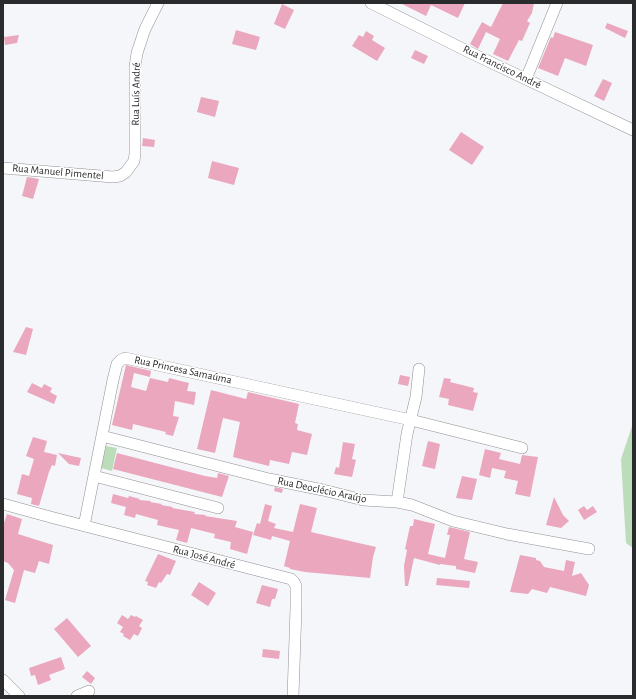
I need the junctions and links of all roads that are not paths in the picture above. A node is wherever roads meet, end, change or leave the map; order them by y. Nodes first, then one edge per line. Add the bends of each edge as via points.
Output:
1 (158, 3) edge
2 (371, 3) edge
3 (557, 3) edge
4 (526, 79) junction
5 (633, 130) edge
6 (3, 168) edge
7 (113, 177) joint
8 (419, 369) dead end
9 (411, 420) junction
10 (102, 436) junction
11 (522, 448) dead end
12 (94, 476) junction
13 (397, 502) junction
14 (3, 504) edge
15 (218, 508) dead end
16 (84, 526) junction
17 (590, 549) dead end
18 (3, 680) edge
19 (89, 691) dead end
20 (19, 696) edge
21 (77, 696) edge
22 (293, 696) edge

1 - 7 street, Rua Luís André via 137,53 134,161 126,172
2 - 4 street, Rua Francisco André
3 - 4 street
4 - 5 street, Rua Francisco André
6 - 7 street, Rua Manuel Pimentel
8 - 9 street
9 - 10 street, Rua Princesa Samaúma via 125,358 115,370
9 - 11 street
9 - 13 street
10 - 12 street, Rua Princesa Samaúma
10 - 13 street, Rua Deoclécio Araújo via 269,479 363,500
12 - 15 street
12 - 16 street, Rua Princesa Samaúma
13 - 17 street, Rua Deoclécio Araújo via 453,521
14 - 16 street, Rua José André
16 - 22 street, Rua José André via 291,579 296,586
18 - 20 street
19 - 21 street

